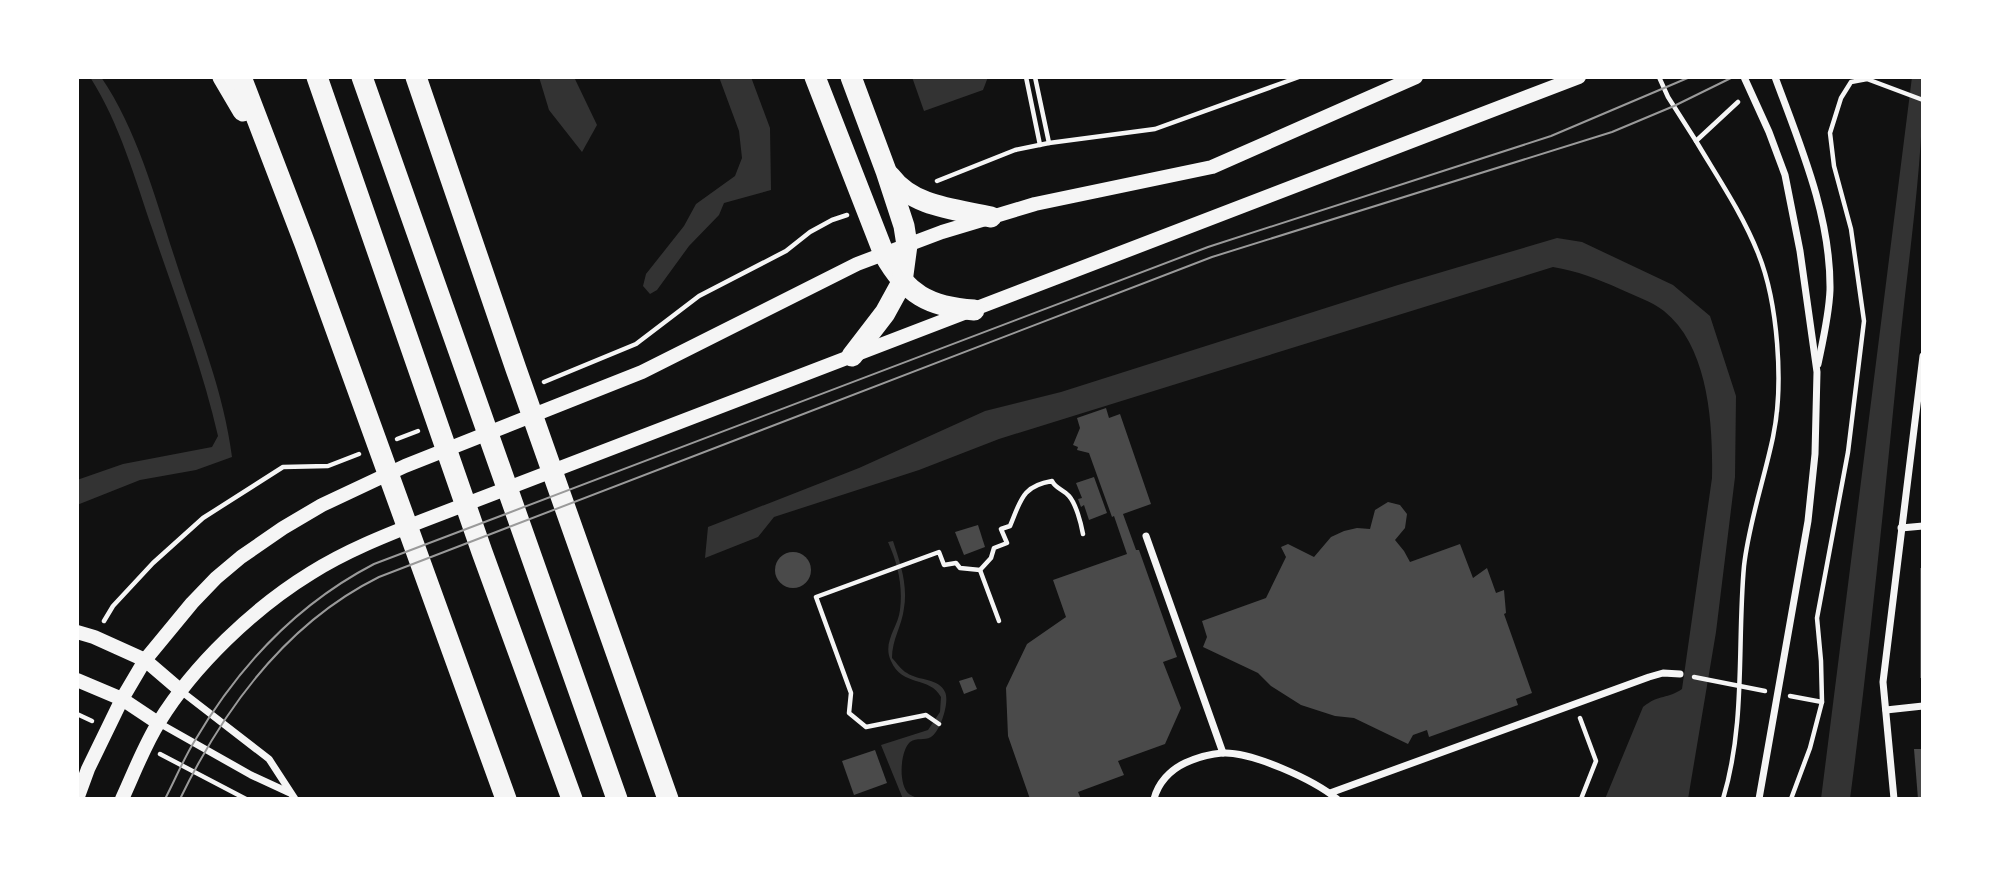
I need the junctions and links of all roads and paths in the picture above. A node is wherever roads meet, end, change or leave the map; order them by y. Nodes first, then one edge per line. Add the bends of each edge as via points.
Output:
1 (223, 77) edge
2 (241, 77) edge
3 (317, 77) edge
4 (362, 77) edge
5 (416, 77) edge
6 (815, 77) edge
7 (850, 77) edge
8 (1026, 77) edge
9 (1035, 77) edge
10 (1299, 77) edge
11 (1416, 77) edge
12 (1579, 77) edge
13 (1659, 77) edge
14 (1744, 77) edge
15 (1775, 77) edge
16 (1849, 79) edge
17 (1752, 94) junction
18 (1923, 100) edge
19 (1696, 141) junction
20 (1049, 143) junction
21 (1040, 145) junction
22 (886, 172) junction
23 (281, 180) junction
24 (906, 193) junction
25 (991, 216) junction
26 (907, 245) junction
27 (884, 254) junction
28 (902, 282) junction
29 (974, 310) junction
30 (852, 356) junction
31 (1923, 356) edge
32 (1817, 372) junction
33 (1923, 526) edge
34 (1901, 528) junction
35 (1083, 534) dead end
36 (1146, 536) dead end
37 (980, 570) junction
38 (999, 621) dead end
39 (77, 632) edge
40 (145, 660) junction
41 (1680, 674) dead end
42 (77, 680) edge
43 (1709, 680) dead end
44 (1740, 686) junction
45 (180, 690) junction
46 (122, 699) junction
47 (1575, 704) junction
48 (1923, 706) edge
49 (1886, 710) junction
50 (158, 723) junction
51 (939, 724) dead end
52 (1223, 753) junction
53 (1330, 793) junction
54 (292, 796) edge
55 (77, 799) edge
56 (122, 799) edge
57 (506, 799) edge
58 (572, 799) edge
59 (617, 799) edge
60 (668, 799) edge
61 (1154, 799) edge
62 (1337, 799) edge
63 (1581, 799) edge
64 (1723, 799) edge
65 (1759, 799) edge
66 (1791, 799) edge
67 (1894, 799) edge

1 - 23 highway
2 - 23 highway
3 - 58 highway
4 - 59 highway
5 - 60 highway
6 - 27 highway
7 - 22 highway
8 - 21 path
9 - 20 path
10 - 20 path via 1155,129
11 - 25 main road via 1212,167
12 - 29 main road
13 - 19 path
14 - 17 street
15 - 32 street via 1810,174 1828,260 1829,306
16 - 18 path via 1867,79
16 - 66 path via 1830,133 1851,229 1864,321 1848,452 1817,618 1822,702
17 - 19 path
17 - 32 street via 1789,190
19 - 44 path via 1743,220 1763,265 1777,354 1776,422 1744,568
20 - 21 path
21 - 24 path
22 - 24 highway
22 - 26 highway
23 - 57 highway
24 - 25 highway via 919,201
25 - 26 main road
26 - 27 main road
26 - 28 highway
27 - 28 highway
27 - 40 main road via 617,383 405,466 322,505 216,578
28 - 29 highway via 939,305
28 - 30 highway
29 - 30 main road
30 - 45 main road via 422,521 336,559 286,590 247,622
31 - 34 street
32 - 65 street via 1808,521
33 - 34 street
34 - 49 street via 1883,682
35 - 37 path via 1069,496 1052,481 1038,483 1024,493 1010,526 1001,529 1006,543 994,548
36 - 52 street
37 - 38 path
37 - 51 path via 944,565 939,552 816,597 850,693 849,713 866,727 926,715
39 - 40 main road
40 - 45 main road
40 - 46 main road
41 - 47 street via 1657,674
42 - 46 main road
43 - 44 path
44 - 64 path
45 - 50 main road
45 - 54 street via 269,759
46 - 50 main road
46 - 55 main road
47 - 53 street
47 - 63 path via 1596,761
48 - 49 street
49 - 67 street
50 - 54 street
50 - 56 main road
52 - 53 street via 1274,765
52 - 61 street via 1172,769
53 - 62 street

